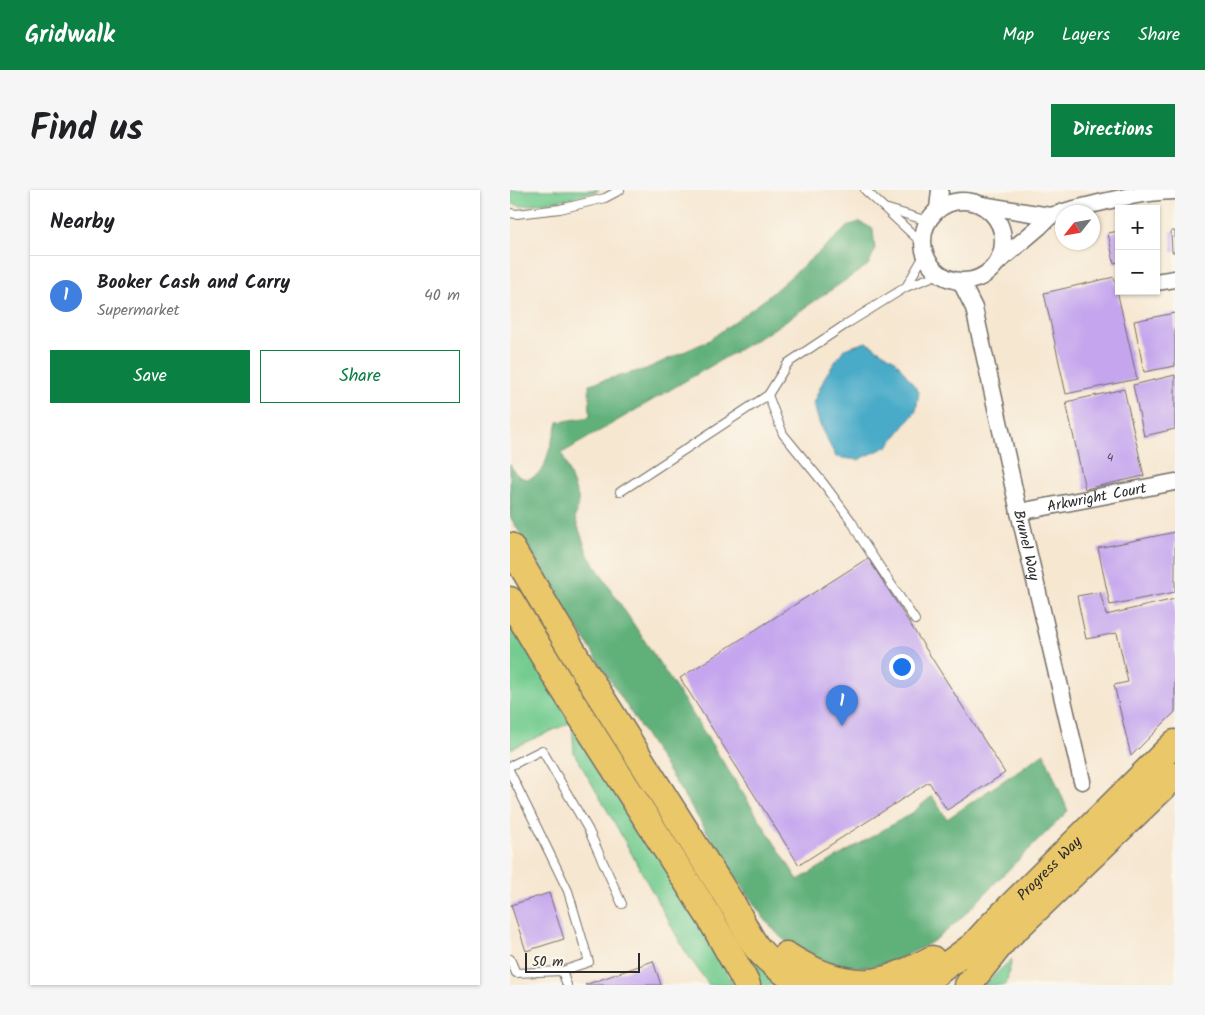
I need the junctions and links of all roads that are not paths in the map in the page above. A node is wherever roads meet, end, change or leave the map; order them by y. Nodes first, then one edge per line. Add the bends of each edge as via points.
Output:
1 (620, 190) edge
2 (865, 190) edge
3 (940, 190) edge
4 (1175, 191) edge
5 (975, 199) edge
6 (1092, 205) edge
7 (886, 208) junction
8 (510, 213) edge
9 (1055, 213) edge
10 (933, 215) junction
11 (1055, 217) edge
12 (923, 249) junction
13 (998, 262) junction
14 (939, 274) junction
15 (978, 279) junction
16 (1175, 279) edge
17 (1160, 281) edge
18 (961, 282) junction
19 (906, 287) junction
20 (974, 308) junction
21 (768, 395) junction
22 (1175, 482) edge
23 (620, 492) dead end
24 (1019, 512) junction
25 (510, 546) edge
26 (510, 600) edge
27 (915, 620) dead end
28 (1175, 743) edge
29 (510, 766) edge
30 (510, 772) edge
31 (1175, 776) edge
32 (1082, 781) dead end
33 (622, 904) dead end
34 (734, 908) junction
35 (992, 925) junction
36 (510, 959) edge
37 (562, 972) junction
38 (567, 985) edge
39 (747, 985) edge
40 (805, 985) edge
41 (915, 985) edge
42 (968, 985) edge

1 - 8 lane via 606,198 560,209
2 - 7 lane
3 - 10 street
4 - 6 street
5 - 9 street
5 - 10 street via 949,203
5 - 13 street via 1000,224 1003,237
7 - 10 lane
7 - 12 lane
10 - 12 street via 923,232
11 - 13 street
12 - 14 street via 930,265
12 - 19 lane
13 - 15 street
14 - 18 street
14 - 19 lane
15 - 18 street
15 - 20 street, Brunel Way
16 - 17 street
18 - 20 street, Brunel Way
19 - 21 lane via 788,363
20 - 24 street, Brunel Way
21 - 23 lane
21 - 27 lane via 782,434 852,522
22 - 24 street, Arkwright Court
24 - 32 street, Brunel Way
25 - 34 main road via 585,672
26 - 39 main road via 710,918
28 - 35 main road, Progress Way
29 - 33 lane via 542,750 588,829
30 - 37 lane via 568,891 589,962
31 - 42 main road, Progress Way via 1004,940
34 - 35 main road via 794,960 823,974 853,981 871,982 900,974
34 - 40 main road via 756,948
35 - 41 main road, Progress Way via 973,946
36 - 37 lane via 516,973
37 - 38 lane

